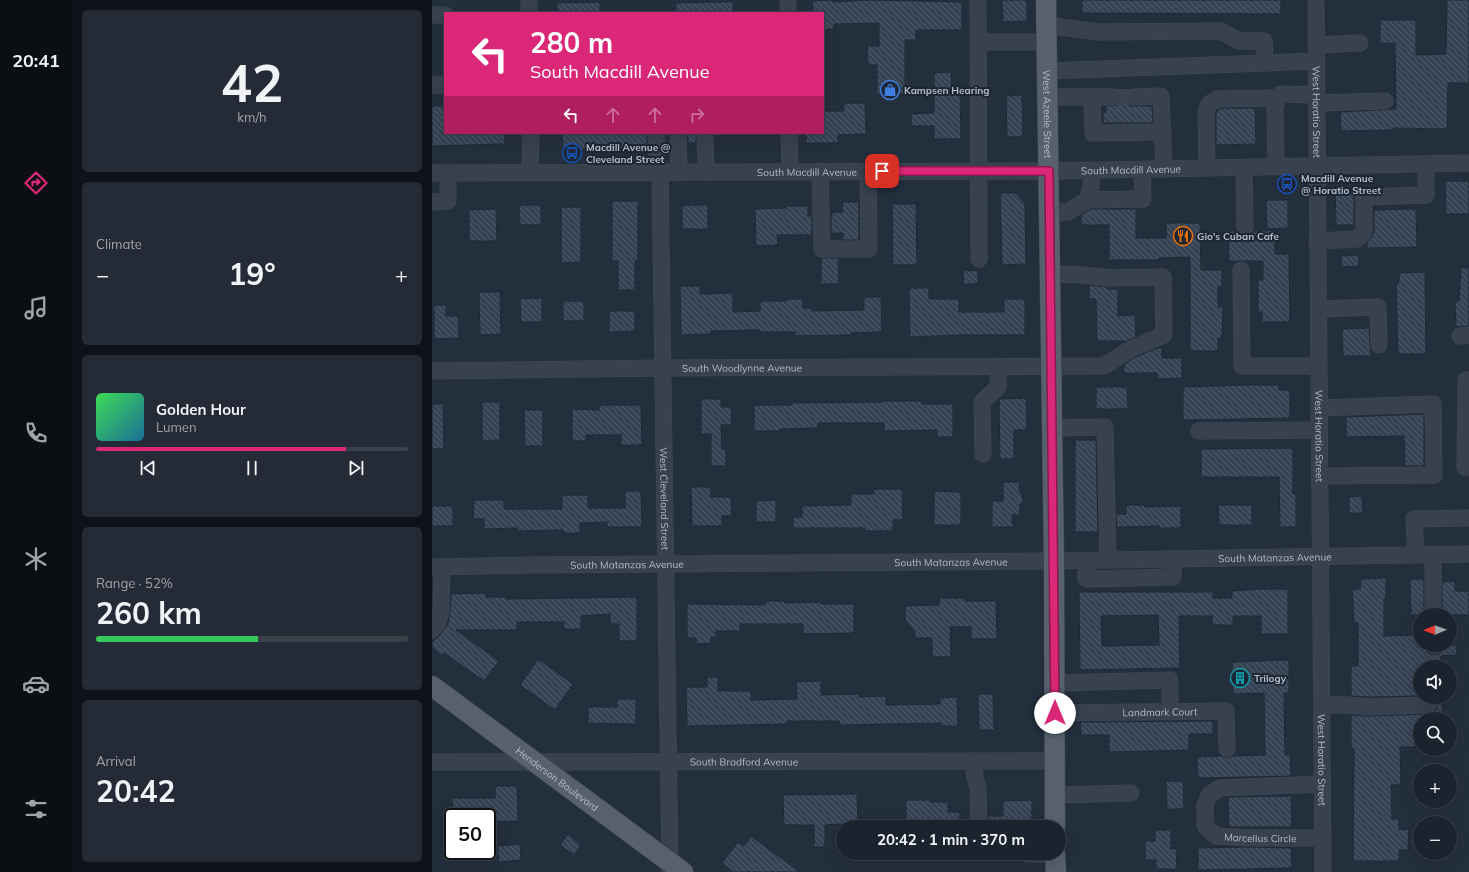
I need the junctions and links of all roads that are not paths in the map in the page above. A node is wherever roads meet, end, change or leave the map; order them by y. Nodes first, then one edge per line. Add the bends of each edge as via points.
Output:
1 (529, 0) edge
2 (788, 0) edge
3 (978, 0) edge
4 (1046, 0) edge
5 (1316, 0) edge
6 (529, 12) edge
7 (788, 12) edge
8 (432, 15) edge
9 (444, 15) edge
10 (1047, 34) junction
11 (978, 42) junction
12 (1360, 44) dead end
13 (1317, 45) junction
14 (1317, 61) junction
15 (1265, 63) junction
16 (1047, 71) junction
17 (432, 85) edge
18 (444, 85) edge
19 (1048, 97) junction
20 (1092, 97) junction
21 (1114, 97) tunnel mouth
22 (1134, 97) tunnel mouth
23 (1277, 98) junction
24 (1317, 99) junction
25 (1385, 101) dead end
26 (1163, 132) junction
27 (531, 134) edge
28 (656, 134) edge
29 (678, 134) edge
30 (705, 134) edge
31 (790, 134) edge
32 (678, 150) junction
33 (705, 151) junction
34 (1469, 163) edge
35 (1426, 164) junction
36 (1317, 166) junction
37 (1276, 167) junction
38 (1207, 168) junction
39 (1244, 168) junction
40 (1164, 169) junction
41 (1092, 170) junction
42 (1142, 170) junction
43 (790, 171) junction
44 (820, 171) junction
45 (868, 171) junction
46 (978, 171) junction
47 (1049, 171) junction
48 (530, 172) junction
49 (660, 172) junction
50 (678, 172) junction
51 (706, 172) junction
52 (432, 173) edge
53 (448, 173) junction
54 (1087, 200) junction
55 (432, 202) edge
56 (1050, 212) junction
57 (1245, 227) dead end
58 (1317, 241) junction
59 (979, 259) dead end
60 (1241, 270) dead end
61 (1050, 275) junction
62 (1318, 309) junction
63 (1379, 345) dead end
64 (998, 366) junction
65 (1052, 366) junction
66 (1319, 366) junction
67 (663, 368) junction
68 (432, 371) edge
69 (1469, 380) edge
70 (1319, 408) junction
71 (1053, 428) junction
72 (1320, 430) junction
73 (1199, 432) dead end
74 (983, 454) dead end
75 (1469, 467) edge
76 (1320, 476) junction
77 (1469, 518) edge
78 (1433, 554) junction
79 (1469, 554) edge
80 (1416, 555) junction
81 (1321, 556) junction
82 (1173, 559) junction
83 (1086, 560) junction
84 (1108, 560) junction
85 (1054, 561) junction
86 (666, 564) junction
87 (437, 567) edge
88 (1433, 608) edge
89 (432, 630) edge
90 (1055, 683) junction
91 (432, 686) edge
92 (1322, 705) junction
93 (1428, 706) dead end
94 (1170, 712) junction
95 (1055, 713) junction
96 (1227, 749) dead end
97 (973, 761) junction
98 (1056, 761) junction
99 (432, 762) edge
100 (534, 762) junction
101 (669, 762) junction
102 (1323, 784) junction
103 (1131, 793) dead end
104 (1056, 795) junction
105 (979, 820) edge
106 (1055, 820) edge
107 (1323, 838) junction
108 (675, 869) edge
109 (1323, 872) edge

1 - 6 street
2 - 7 street
3 - 11 street
4 - 10 main road, West Azeele Street
5 - 13 street, West Horatio Street
8 - 9 street
10 - 11 street
10 - 15 street via 1221,31 1239,41 1264,41
10 - 16 main road, West Azeele Street
11 - 46 street
12 - 13 street
13 - 14 street, West Horatio Street
14 - 15 street
14 - 24 street, West Horatio Street
15 - 16 street
16 - 19 main road, West Azeele Street
17 - 18 street
19 - 20 street
19 - 47 main road, West Azeele Street
20 - 21 street
20 - 26 street via 1093,133
22 - 26 street via 1161,96
23 - 24 street via 1281,94
23 - 37 street
23 - 38 street via 1218,99 1209,104 1206,113
24 - 25 street
24 - 36 street, West Horatio Street
26 - 40 street
27 - 48 street
28 - 49 street, West Cleveland Street
29 - 32 street
30 - 33 street
31 - 43 street
32 - 33 street via 691,146
32 - 50 street
33 - 51 street
34 - 35 street, South Macdill Avenue
35 - 36 street, South Macdill Avenue
35 - 58 street via 1426,195 1364,197 1364,232 1356,238
36 - 37 street, South Macdill Avenue
36 - 58 street, West Horatio Street
37 - 39 street, South Macdill Avenue
38 - 39 street, South Macdill Avenue
38 - 40 street, South Macdill Avenue
39 - 57 street
40 - 42 street, South Macdill Avenue
41 - 42 street, South Macdill Avenue
41 - 47 street, South Macdill Avenue
41 - 54 street
42 - 54 street via 1143,199
43 - 44 street, South Macdill Avenue
43 - 51 street, South Macdill Avenue
44 - 45 street, South Macdill Avenue
44 - 45 street via 822,249 870,249
45 - 46 street, South Macdill Avenue
46 - 47 street, South Macdill Avenue
46 - 59 street
47 - 56 main road, West Azeele Street
48 - 49 street, South Macdill Avenue
48 - 53 street, South Macdill Avenue
49 - 50 street, South Macdill Avenue
49 - 67 street, West Cleveland Street
50 - 51 street, South Macdill Avenue
52 - 53 street, South Macdill Avenue
53 - 55 street via 448,202
54 - 56 street via 1068,212
56 - 61 main road, West Azeele Street
58 - 62 street, West Horatio Street
60 - 66 street via 1242,366
61 - 65 main road, West Azeele Street
61 - 65 street, South Woodlynne Avenue via 1163,277 1164,335 1131,349 1104,366
62 - 63 street via 1378,307
62 - 66 street, West Horatio Street
64 - 65 street, South Woodlynne Avenue
64 - 67 street, South Woodlynne Avenue
64 - 74 street via 998,387 982,402
65 - 71 main road, West Azeele Street
66 - 70 street, West Horatio Street
67 - 68 street, South Woodlynne Avenue
67 - 86 street, West Cleveland Street
69 - 75 street via 1466,380 1465,467
70 - 72 street, West Horatio Street
70 - 76 street via 1433,404 1434,474
71 - 84 street via 1105,427
71 - 85 main road, West Azeele Street
72 - 73 street
72 - 76 street, West Horatio Street
76 - 81 street, West Horatio Street
77 - 80 street via 1414,519
78 - 79 street, South Matanzas Avenue
78 - 80 street, South Matanzas Avenue
78 - 88 street
80 - 81 street, South Matanzas Avenue
81 - 82 street, South Matanzas Avenue
81 - 92 street, West Horatio Street
82 - 83 street via 1173,577 1086,579
82 - 84 street, South Matanzas Avenue
83 - 84 street, South Matanzas Avenue
83 - 85 street, South Matanzas Avenue
85 - 86 street, South Matanzas Avenue
85 - 90 main road, West Azeele Street
86 - 87 street, South Matanzas Avenue
86 - 101 street, West Cleveland Street
87 - 89 street via 441,612
90 - 94 street via 1170,680
90 - 95 main road, West Azeele Street
91 - 100 main road, Henderson Boulevard
92 - 93 street
92 - 102 street, West Horatio Street
94 - 95 street, Landmark Court
94 - 96 street, Landmark Court via 1226,711
95 - 98 main road, West Azeele Street
97 - 98 street, South Bradford Avenue
97 - 101 street, South Bradford Avenue
97 - 105 street via 978,788
98 - 104 main road, West Azeele Street
99 - 100 street, South Bradford Avenue
100 - 101 street, South Bradford Avenue
100 - 108 main road, Henderson Boulevard
101 - 108 street, West Cleveland Street
102 - 107 street, West Horatio Street
102 - 107 street, Marcellus Circle via 1220,788 1209,795 1204,806 1205,826 1216,836
103 - 104 street
104 - 106 main road, West Azeele Street
107 - 109 street, West Horatio Street

